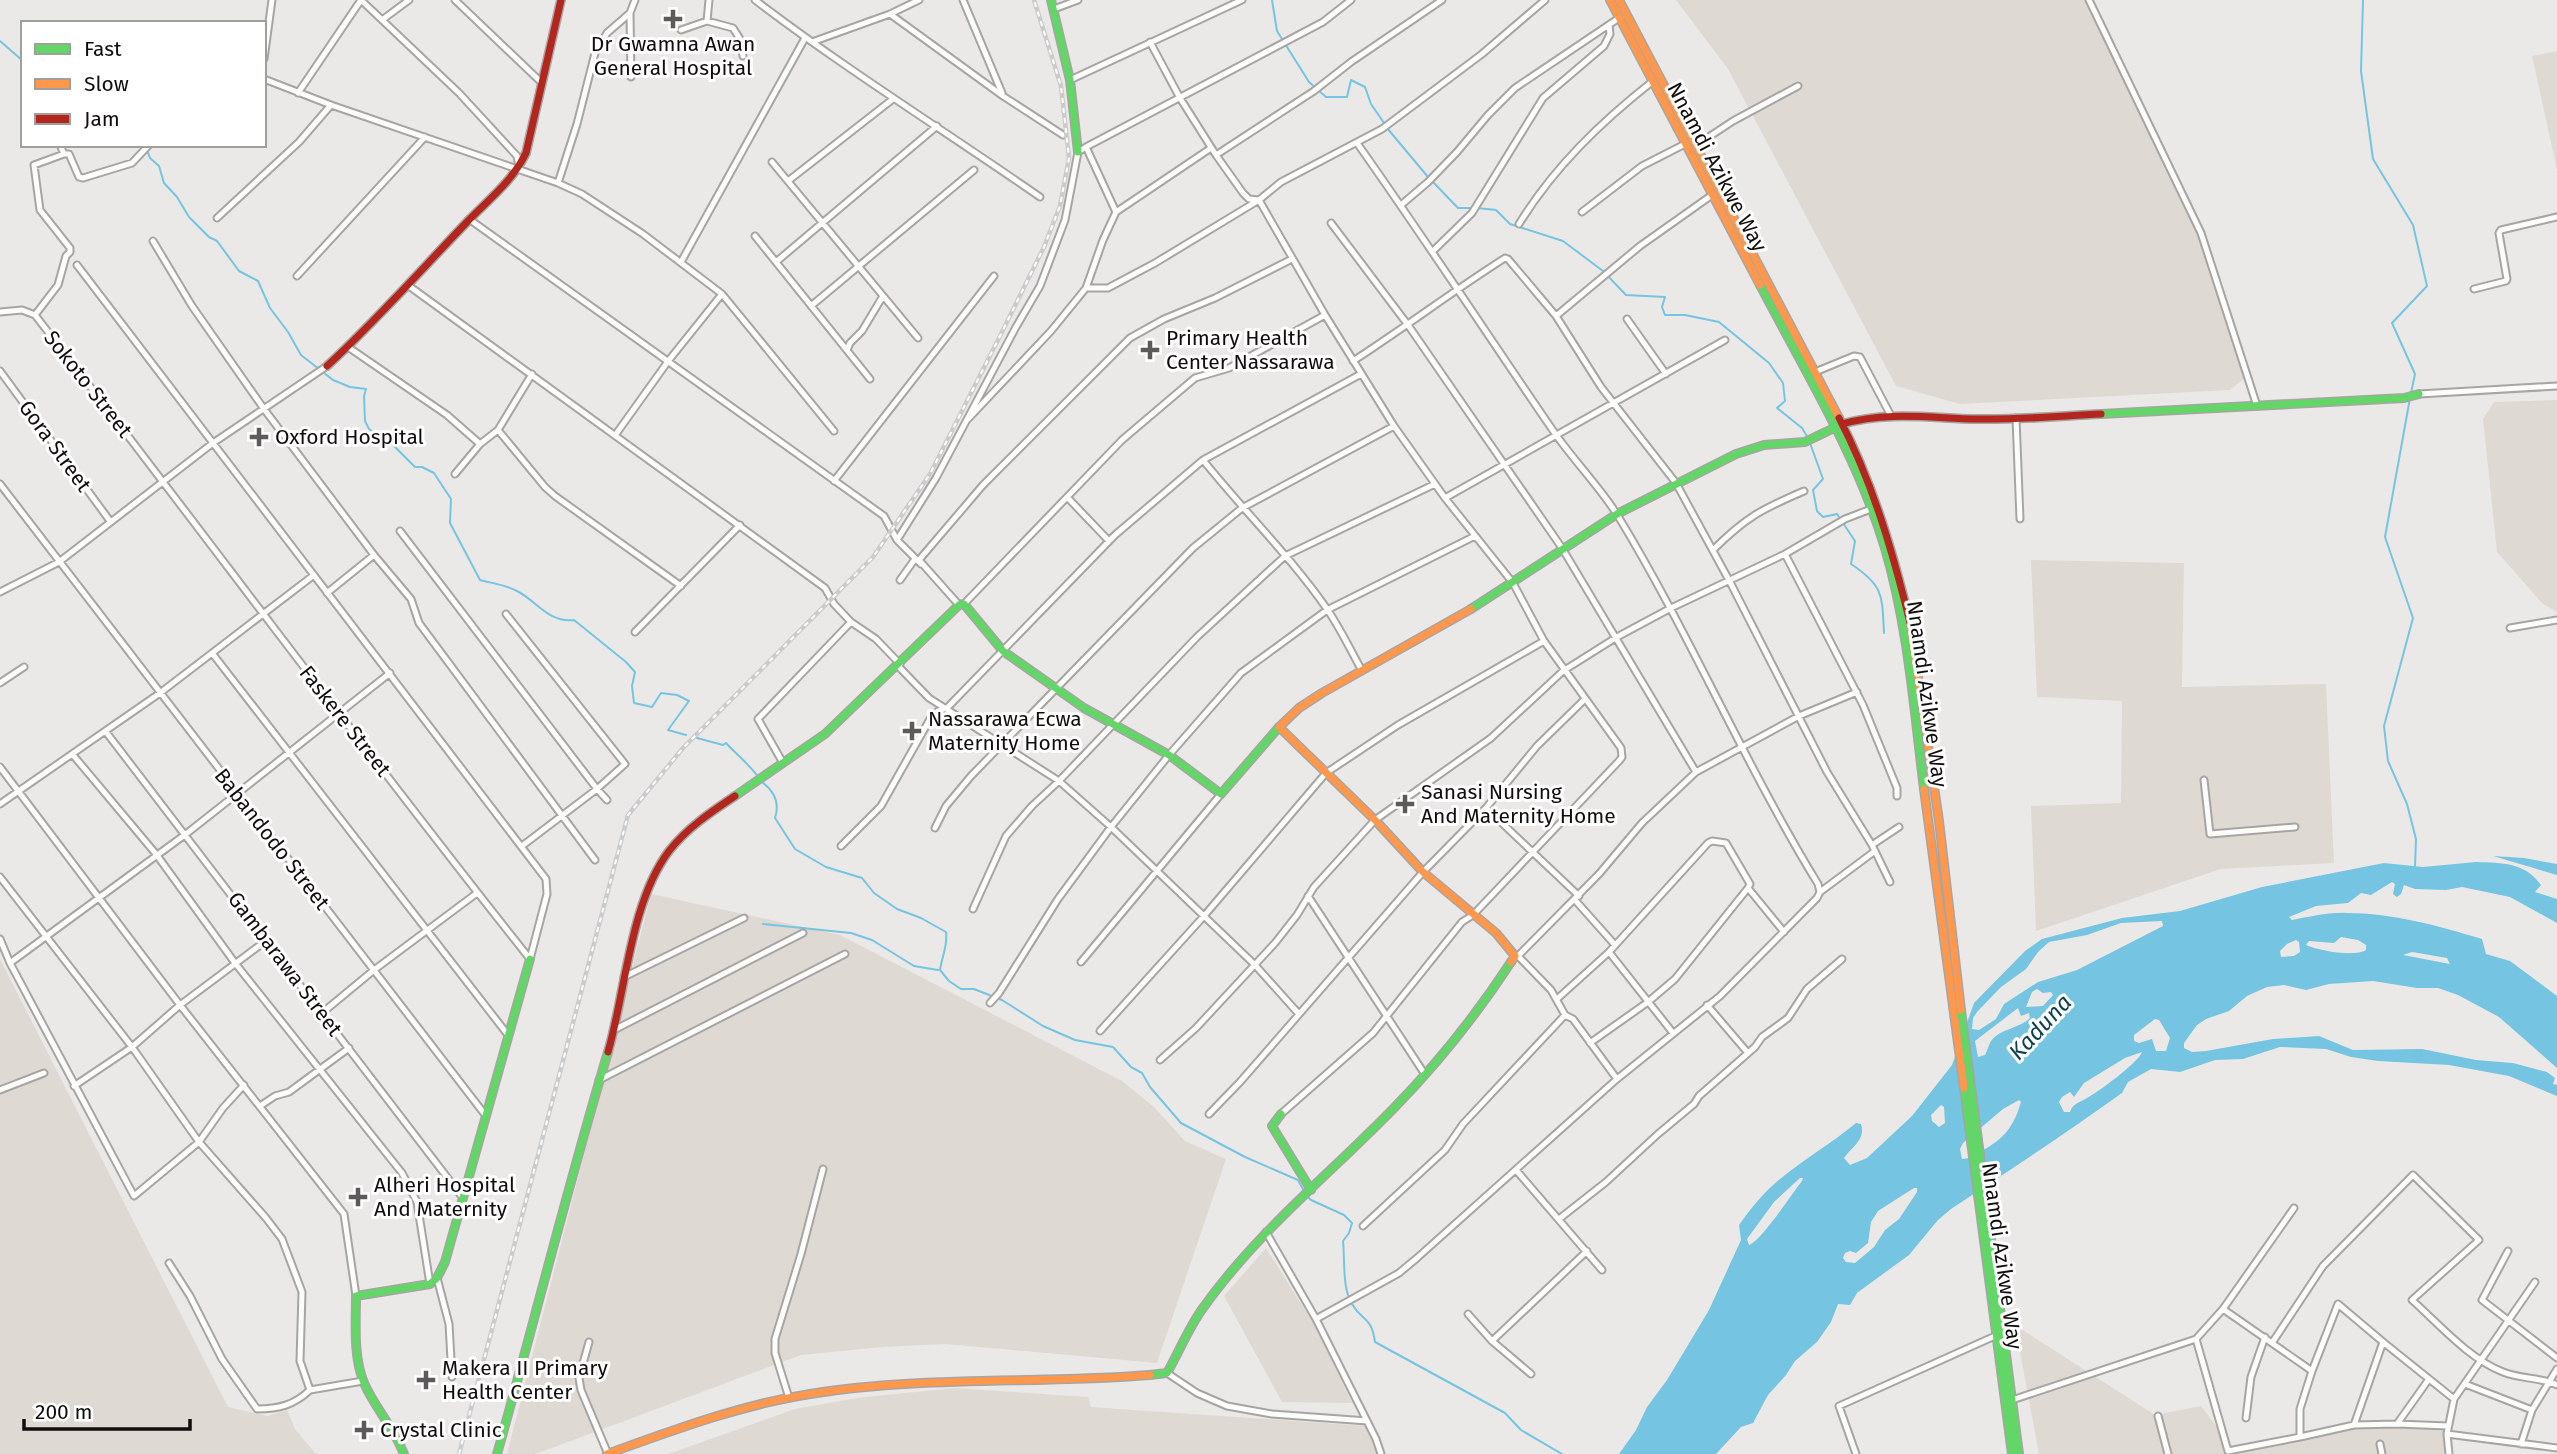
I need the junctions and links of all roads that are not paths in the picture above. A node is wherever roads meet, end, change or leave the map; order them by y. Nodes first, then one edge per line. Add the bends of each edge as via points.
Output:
1 (272, 0) edge
2 (361, 0) edge
3 (409, 0) edge
4 (455, 0) edge
5 (552, 0) edge
6 (635, 0) edge
7 (709, 0) edge
8 (755, 0) edge
9 (919, 0) edge
10 (963, 0) edge
11 (1051, 0) edge
12 (1078, 0) edge
13 (1242, 0) edge
14 (1351, 0) edge
15 (1442, 0) edge
16 (1545, 0) edge
17 (1610, 0) edge
18 (1619, 0) edge
19 (2089, 0) edge
20 (560, 3) edge
21 (1054, 9) junction
22 (630, 13) junction
23 (890, 14) junction
24 (1619, 18) junction
25 (382, 20) junction
26 (707, 21) junction
27 (1609, 25) junction
28 (681, 30) dead end
29 (805, 37) junction
30 (813, 42) junction
31 (1150, 42) junction
32 (266, 44) edge
33 (743, 56) dead end
34 (594, 64) junction
35 (266, 80) edge
36 (1070, 80) junction
37 (1653, 81) junction
38 (542, 83) junction
39 (1798, 86) dead end
40 (298, 93) junction
41 (1003, 96) junction
42 (1180, 98) junction
43 (892, 99) junction
44 (331, 105) junction
45 (937, 126) junction
46 (1063, 135) dead end
47 (425, 137) junction
48 (1357, 143) junction
49 (1685, 144) junction
50 (1695, 146) junction
51 (61, 147) edge
52 (1086, 147) junction
53 (147, 148) edge
54 (1211, 148) junction
55 (1078, 152) junction
56 (64, 154) junction
57 (1216, 155) junction
58 (772, 162) dead end
59 (519, 170) junction
60 (974, 170) dead end
61 (788, 181) junction
62 (558, 183) junction
63 (1712, 195) junction
64 (1040, 197) dead end
65 (1259, 200) junction
66 (1401, 205) junction
67 (1116, 212) junction
68 (1582, 212) dead end
69 (2557, 217) edge
70 (218, 218) dead end
71 (469, 219) junction
72 (822, 222) junction
73 (1331, 223) dead end
74 (1519, 224) dead end
75 (755, 236) dead end
76 (153, 241) dead end
77 (1433, 251) junction
78 (1292, 259) junction
79 (776, 261) junction
80 (681, 262) junction
81 (77, 265) dead end
82 (858, 265) junction
83 (297, 276) dead end
84 (994, 276) dead end
85 (409, 285) junction
86 (1086, 288) junction
87 (1458, 288) junction
88 (2474, 289) dead end
89 (722, 294) junction
90 (883, 296) junction
91 (811, 306) junction
92 (0, 312) edge
93 (35, 315) junction
94 (1325, 315) junction
95 (1556, 316) junction
96 (1627, 319) dead end
97 (1408, 325) junction
98 (918, 338) dead end
99 (1726, 340) dead end
100 (348, 347) junction
101 (847, 349) junction
102 (669, 360) junction
103 (1353, 361) junction
104 (327, 366) joint
105 (0, 371) edge
106 (1815, 372) junction
107 (532, 374) junction
108 (1361, 374) junction
109 (1665, 374) junction
110 (870, 379) dead end
111 (2557, 386) edge
112 (2419, 394) joint
113 (1614, 403) junction
114 (2257, 406) junction
115 (264, 410) junction
116 (1890, 414) junction
117 (2016, 418) junction
118 (967, 420) junction
119 (1394, 426) junction
120 (1838, 426) junction
121 (498, 430) junction
122 (834, 431) dead end
123 (616, 434) junction
124 (1556, 434) junction
125 (213, 443) junction
126 (480, 444) junction
127 (1203, 460) junction
128 (1503, 466) junction
129 (455, 474) dead end
130 (163, 481) junction
131 (834, 481) junction
132 (1676, 483) junction
133 (0, 484) edge
134 (1435, 484) junction
135 (1804, 491) dead end
136 (1066, 498) junction
137 (1445, 498) junction
138 (1242, 508) junction
139 (1871, 509) junction
140 (1617, 514) junction
141 (2020, 519) dead end
142 (110, 521) junction
143 (740, 525) junction
144 (400, 531) dead end
145 (1475, 536) junction
146 (897, 540) junction
147 (1109, 541) junction
148 (1562, 548) junction
149 (1713, 550) junction
150 (1785, 554) junction
151 (374, 555) junction
152 (1285, 555) junction
153 (915, 559) junction
154 (59, 562) junction
155 (921, 564) junction
156 (314, 575) junction
157 (900, 580) dead end
158 (1730, 582) junction
159 (1513, 583) junction
160 (681, 586) junction
161 (0, 592) edge
162 (327, 593) junction
163 (961, 605) junction
164 (1671, 608) junction
165 (1327, 610) junction
166 (506, 614) dead end
167 (263, 616) junction
168 (2557, 620) edge
169 (851, 622) junction
170 (2510, 628) dead end
171 (635, 632) dead end
172 (1617, 637) junction
173 (1544, 641) junction
174 (1003, 650) junction
175 (212, 653) junction
176 (899, 665) junction
177 (24, 667) dead end
178 (1361, 670) junction
179 (1563, 671) junction
180 (390, 673) junction
181 (0, 683) edge
182 (1055, 689) junction
183 (1857, 692) junction
184 (160, 694) junction
185 (1584, 699) junction
186 (947, 708) junction
187 (340, 714) junction
188 (1799, 716) junction
189 (1114, 724) junction
190 (1279, 727) junction
191 (106, 732) junction
192 (1002, 744) junction
193 (1741, 748) junction
194 (291, 753) junction
195 (73, 755) junction
196 (1168, 755) junction
197 (783, 763) junction
198 (0, 766) edge
199 (1696, 772) junction
200 (1326, 773) junction
201 (2204, 780) dead end
202 (1059, 781) junction
203 (597, 789) junction
204 (19, 790) junction
205 (237, 794) junction
206 (1221, 794) junction
207 (1897, 796) dead end
208 (607, 800) dead end
209 (0, 804) edge
210 (1486, 808) junction
211 (561, 815) junction
212 (1375, 820) junction
213 (1111, 827) junction
214 (1899, 827) dead end
215 (2295, 827) dead end
216 (935, 828) dead end
217 (186, 834) junction
218 (522, 846) junction
219 (841, 846) dead end
220 (1873, 848) junction
221 (1531, 852) junction
222 (156, 854) junction
223 (596, 860) dead end
224 (1157, 872) junction
225 (1423, 872) junction
226 (0, 877) edge
227 (1890, 882) dead end
228 (1748, 888) junction
229 (1820, 892) junction
230 (477, 893) junction
231 (1308, 896) junction
232 (101, 897) junction
233 (1577, 898) junction
234 (973, 909) dead end
235 (1473, 915) junction
236 (1204, 916) junction
237 (744, 918) dead end
238 (428, 931) junction
239 (1784, 932) junction
240 (803, 933) dead end
241 (47, 937) junction
242 (0, 939) edge
243 (267, 940) junction
244 (1615, 945) junction
245 (1609, 953) junction
246 (845, 954) dead end
247 (1349, 956) junction
248 (1517, 956) junction
249 (530, 959) junction
250 (1842, 959) dead end
251 (1080, 962) dead end
252 (10, 963) junction
253 (235, 964) junction
254 (1255, 965) junction
255 (374, 970) junction
256 (624, 977) junction
257 (1558, 999) junction
258 (1648, 1002) junction
259 (990, 1003) dead end
260 (180, 1005) junction
261 (1707, 1005) junction
262 (322, 1013) junction
263 (1298, 1013) junction
264 (1957, 1014) junction
265 (1565, 1015) junction
266 (1385, 1017) junction
267 (614, 1030) junction
268 (1100, 1031) dead end
269 (1673, 1033) junction
270 (508, 1035) junction
271 (1590, 1043) junction
272 (132, 1048) junction
273 (349, 1048) junction
274 (1748, 1054) junction
275 (1160, 1060) dead end
276 (320, 1070) junction
277 (44, 1073) dead end
278 (1424, 1073) junction
279 (1617, 1079) junction
280 (598, 1080) junction
281 (244, 1085) junction
282 (74, 1086) junction
283 (0, 1090) edge
284 (260, 1105) junction
285 (1209, 1114) dead end
286 (1281, 1114) joint
287 (486, 1116) junction
288 (199, 1142) junction
289 (823, 1169) dead end
290 (1516, 1170) junction
291 (1311, 1190) junction
292 (463, 1198) junction
293 (2294, 1208) dead end
294 (1559, 1219) junction
295 (1984, 1221) junction
296 (1363, 1226) dead end
297 (1266, 1232) junction
298 (1587, 1251) junction
299 (2508, 1251) dead end
300 (169, 1263) dead end
301 (1602, 1270) dead end
302 (437, 1278) junction
303 (2535, 1282) dead end
304 (430, 1284) junction
305 (356, 1296) junction
306 (2223, 1309) junction
307 (1468, 1314) dead end
308 (1316, 1319) junction
309 (2508, 1321) junction
310 (1996, 1336) junction
311 (2264, 1338) junction
312 (2196, 1339) junction
313 (1492, 1341) junction
314 (589, 1342) dead end
315 (2383, 1342) junction
316 (2272, 1343) junction
317 (2557, 1358) edge
318 (2481, 1361) junction
319 (2557, 1369) edge
320 (2312, 1371) junction
321 (1167, 1373) junction
322 (1531, 1374) dead end
323 (452, 1377) dead end
324 (2429, 1379) junction
325 (363, 1381) junction
326 (2548, 1381) junction
327 (2465, 1384) junction
328 (2557, 1385) edge
329 (310, 1390) junction
330 (789, 1398) junction
331 (2454, 1399) junction
332 (2012, 1401) junction
333 (2532, 1409) junction
334 (2158, 1416) dead end
335 (2246, 1418) dead end
336 (1367, 1421) junction
337 (2397, 1424) junction
338 (2354, 1425) junction
339 (2448, 1426) junction
340 (2447, 1434) junction
341 (2300, 1437) junction
342 (2380, 1444) dead end
343 (2521, 1444) junction
344 (2557, 1448) edge
345 (2229, 1453) edge
346 (404, 1454) edge
347 (497, 1454) edge
348 (607, 1454) edge
349 (1381, 1454) edge
350 (1856, 1454) edge
351 (2012, 1454) edge
352 (2019, 1454) edge
353 (2168, 1454) edge
354 (2220, 1454) edge
355 (2382, 1454) edge
356 (2449, 1454) edge

1 - 32 street
2 - 25 street
2 - 40 street
3 - 25 street
4 - 38 street
5 - 20 street
6 - 22 street
7 - 26 street
8 - 29 street
9 - 23 street
10 - 41 street
11 - 21 main road
12 - 21 street
13 - 31 street
14 - 42 street via 1323,22
15 - 57 street
16 - 48 street via 1482,54
17 - 24 main road, Nnamdi Azikwe Way
18 - 50 main road, Nnamdi Azikwe Way
19 - 114 street via 2201,233
20 - 38 main road
21 - 36 main road
22 - 34 street via 607,33
22 - 34 street via 631,74
23 - 30 street
23 - 41 street
24 - 27 street
24 - 37 main road, Nnamdi Azikwe Way
25 - 59 street via 517,156
26 - 28 street
26 - 33 street via 733,28
27 - 66 street via 1515,88
27 - 77 street via 1611,34 1604,46 1536,107 1472,213
29 - 30 street
29 - 80 street
30 - 43 street
31 - 36 street
31 - 42 street
34 - 62 street
35 - 40 street
36 - 55 main road
37 - 49 main road, Nnamdi Azikwe Way
37 - 74 street via 1578,147 1552,175
38 - 59 main road
39 - 50 street
40 - 44 street
41 - 46 street
42 - 52 street
42 - 54 street
43 - 45 street
43 - 61 street
44 - 47 street
44 - 70 street via 299,142
45 - 64 street
45 - 72 street
47 - 59 street
47 - 83 street
48 - 65 street via 1281,182
48 - 66 street
49 - 63 main road, Nnamdi Azikwe Way
49 - 68 street via 1642,166
50 - 106 main road, Nnamdi Azikwe Way
51 - 56 street
52 - 55 street
52 - 67 street
53 - 56 street via 132,163 83,178 69,154
54 - 57 street
54 - 67 street
55 - 118 street via 1065,220 1040,286
56 - 93 street via 34,165 40,210 70,252 58,285
57 - 65 street via 1243,193
58 - 61 street
59 - 62 street
59 - 71 main road
60 - 82 street
61 - 72 street
62 - 80 street via 582,194
63 - 95 street
63 - 120 main road, Nnamdi Azikwe Way
65 - 78 street
65 - 86 street via 1108,288
66 - 77 street
67 - 86 street
69 - 88 street via 2501,230 2507,279
71 - 85 main road
71 - 102 street
72 - 79 street
72 - 82 street
73 - 97 street
75 - 79 street
76 - 115 street
77 - 87 street
78 - 94 street
78 - 155 street via 1130,338 983,485 922,557
79 - 91 street
80 - 89 street
81 - 125 street
82 - 90 street
82 - 91 street
84 - 131 street
85 - 100 main road
85 - 107 street
86 - 118 street
87 - 95 street via 1505,258
87 - 97 street
87 - 124 street
89 - 102 street
89 - 122 street
90 - 98 street
90 - 101 street
91 - 101 street
92 - 93 street, Sokoto Street via 22,310
93 - 130 street, Sokoto Street
94 - 103 street
94 - 136 street via 1229,369 1195,378 1122,440
95 - 113 street
96 - 109 street
97 - 103 street
97 - 128 street
99 - 109 street
100 - 104 main road
100 - 126 street via 447,415
101 - 110 street
102 - 123 street
102 - 131 street
103 - 108 street
104 - 115 street
105 - 142 street, Gora Street
106 - 116 street via 1860,357
106 - 120 main road, Nnamdi Azikwe Way
107 - 121 street
107 - 123 street
108 - 119 street
108 - 127 street
109 - 113 street
111 - 112 street
112 - 114 main road
113 - 124 street
113 - 132 street
114 - 117 main road
115 - 125 street
115 - 151 street
116 - 117 main road
116 - 120 main road
117 - 141 street
118 - 146 street
119 - 134 street
119 - 138 street
120 - 132 main road via 1808,441 1764,445 1736,454
120 - 139 main road, Nnamdi Azikwe Way
120 - 264 main road, Nnamdi Azikwe Way via 1876,504 1904,594 1939,821
121 - 126 street
121 - 160 street via 555,496
123 - 143 street
124 - 128 street
124 - 140 street
125 - 130 street
125 - 156 street
126 - 129 street
127 - 138 street
127 - 147 street
128 - 137 street
128 - 148 street
130 - 142 street
130 - 167 street, Faskere Street
131 - 146 street via 884,516
132 - 140 main road
132 - 149 street
133 - 154 street, Babandodo Street
134 - 137 street
134 - 152 street
135 - 149 street via 1763,508
136 - 147 street
136 - 163 street
137 - 145 street
138 - 152 street
138 - 182 street via 1193,548
139 - 150 street via 1838,522
139 - 264 main road, Nnamdi Azikwe Way via 1900,619
140 - 148 main road
140 - 164 street
142 - 154 street
143 - 160 street
143 - 169 street via 825,588
144 - 203 street
145 - 159 street
145 - 165 street
146 - 153 street
147 - 174 street
148 - 159 main road
148 - 172 street
149 - 158 street
150 - 158 street
150 - 183 street
151 - 162 street
151 - 211 street via 411,599 419,623
152 - 165 street
152 - 189 street via 1197,637
153 - 155 street
153 - 157 street
154 - 161 street
154 - 184 street, Babandodo Street
155 - 163 street
156 - 162 street
156 - 167 street
158 - 164 street
158 - 188 street
159 - 173 street
159 - 178 main road
160 - 171 street
162 - 180 street
163 - 174 main road
163 - 176 main road
164 - 172 street
164 - 193 street
165 - 178 street
165 - 196 street via 1241,673
166 - 203 street via 625,764
167 - 175 street
167 - 187 street, Faskere Street
168 - 170 street
169 - 176 street via 876,639
169 - 197 street via 758,719
172 - 179 street
172 - 199 street
173 - 179 street
173 - 200 street via 1398,725
174 - 182 main road
174 - 186 street
175 - 184 street
175 - 194 street
176 - 186 street via 929,698
176 - 197 main road via 825,734
177 - 181 street
178 - 190 main road via 1299,708
179 - 185 street
179 - 212 street via 1491,738
180 - 187 street
180 - 218 street
182 - 189 main road
182 - 192 street
183 - 188 street
183 - 207 street
184 - 191 street
184 - 205 street, Babandodo Street
185 - 210 street via 1537,746
185 - 221 street via 1621,748 1622,757
186 - 192 street
186 - 219 street via 930,719 881,806
187 - 194 street
187 - 230 street, Faskere Street
188 - 193 street
188 - 220 street
189 - 196 main road
189 - 202 street
190 - 200 main road
190 - 206 main road
191 - 195 street
191 - 217 street, Gambarawa Street
192 - 202 street
192 - 216 street via 946,806
193 - 199 street
193 - 229 street
194 - 205 street
194 - 238 street
195 - 204 street
195 - 222 street
196 - 206 main road
196 - 213 street
197 - 256 main road via 699,820 669,851 641,911
198 - 204 street
199 - 233 street via 1642,823
200 - 212 main road
200 - 236 street
201 - 215 street via 2210,834
202 - 213 street
202 - 234 street via 1006,836
203 - 208 street
203 - 211 street
204 - 209 street
204 - 232 street
205 - 217 street
205 - 255 street, Babandodo Street
206 - 224 street
210 - 221 street
210 - 225 street
211 - 218 street
211 - 223 street
212 - 225 main road
212 - 231 street
213 - 224 street
213 - 259 street
214 - 220 street
217 - 222 street
217 - 243 street, Gambarawa Street
218 - 249 street via 548,886
220 - 227 street
220 - 229 street
221 - 233 street
221 - 235 street
222 - 232 street
222 - 253 street
224 - 236 street
224 - 251 street
225 - 235 main road
225 - 247 street
226 - 241 street
228 - 239 street
228 - 244 street via 1750,884 1726,843 1712,841
228 - 258 street via 1681,972
229 - 239 street
230 - 238 street
230 - 249 street, Faskere Street
231 - 247 street
231 - 254 street
232 - 241 street
232 - 260 street
233 - 244 street
233 - 248 street
235 - 248 main road
235 - 266 street via 1462,922
236 - 254 street
236 - 268 street
237 - 256 street
238 - 255 street
238 - 270 street
239 - 261 street
240 - 267 street
241 - 252 street
241 - 272 street
242 - 252 street
243 - 253 street
243 - 262 street, Gambarawa Street
244 - 245 street
245 - 257 street
245 - 258 street
246 - 280 street
247 - 263 street
247 - 266 street
248 - 257 street
248 - 278 main road via 1478,1012
249 - 270 main road
250 - 274 street via 1807,989 1788,1018
252 - 282 street
253 - 260 street
253 - 276 street
254 - 263 street
254 - 275 street
255 - 262 street
255 - 287 street, Babandodo Street
256 - 267 main road
257 - 265 street
258 - 269 street
258 - 271 street
260 - 272 street
260 - 281 street
261 - 269 street
261 - 274 street
262 - 273 street, Gambarawa Street
263 - 285 street
264 - 295 main road, Nnamdi Azikwe Way
265 - 271 street
265 - 296 street via 1463,1124 1445,1150
266 - 278 street
266 - 286 street via 1373,1033
267 - 280 main road
269 - 279 street
270 - 287 main road
271 - 279 street
272 - 282 street
272 - 288 street
273 - 276 street
273 - 292 street, Gambarawa Street
274 - 294 street
276 - 284 street
276 - 304 street via 402,1173 417,1202
277 - 283 street
278 - 291 main road
279 - 290 street
280 - 347 main road
281 - 284 street
281 - 288 street
282 - 288 street via 134,1196
284 - 305 street via 344,1214
286 - 291 main road via 1272,1126
287 - 292 main road
288 - 329 street via 266,1218 288,1252 302,1292 300,1361
289 - 330 street via 775,1339
290 - 294 street
290 - 308 street via 1399,1273
291 - 297 main road
292 - 302 main road
293 - 306 street
294 - 298 street
295 - 310 main road, Nnamdi Azikwe Way
295 - 332 main road, Nnamdi Azikwe Way
297 - 308 street
297 - 321 main road via 1201,1310
298 - 301 street
298 - 313 street
299 - 309 street via 2482,1300
300 - 329 street via 222,1359 257,1409 298,1401
302 - 304 main road
302 - 323 street via 449,1324
303 - 309 street
304 - 305 main road
305 - 325 main road
306 - 311 street
306 - 312 street
307 - 313 street
308 - 336 street
309 - 317 street
309 - 318 street
310 - 350 street via 1839,1406
310 - 351 main road, Nnamdi Azikwe Way
311 - 316 street
311 - 335 street via 2251,1377
312 - 332 street
312 - 345 street
313 - 322 street
314 - 348 street via 579,1378
315 - 320 street via 2338,1304
315 - 324 street
315 - 338 street
316 - 318 street via 2323,1266 2413,1174 2479,1240 2412,1300
316 - 320 street
318 - 326 street via 2506,1373
318 - 327 street
319 - 326 street
320 - 341 street via 2300,1409
321 - 330 main road via 1115,1379 891,1386
321 - 336 street via 1227,1406
324 - 331 street
324 - 337 street
325 - 329 street
325 - 346 main road via 394,1429
326 - 328 street
326 - 333 street
327 - 331 street
327 - 333 street
330 - 348 main road via 720,1415
331 - 339 street
332 - 352 main road, Nnamdi Azikwe Way
333 - 343 street
334 - 353 street
336 - 349 street
337 - 338 street
337 - 339 street
338 - 341 street
339 - 340 street
340 - 343 street
340 - 356 street
341 - 345 street
342 - 355 street
343 - 344 street
345 - 354 street

